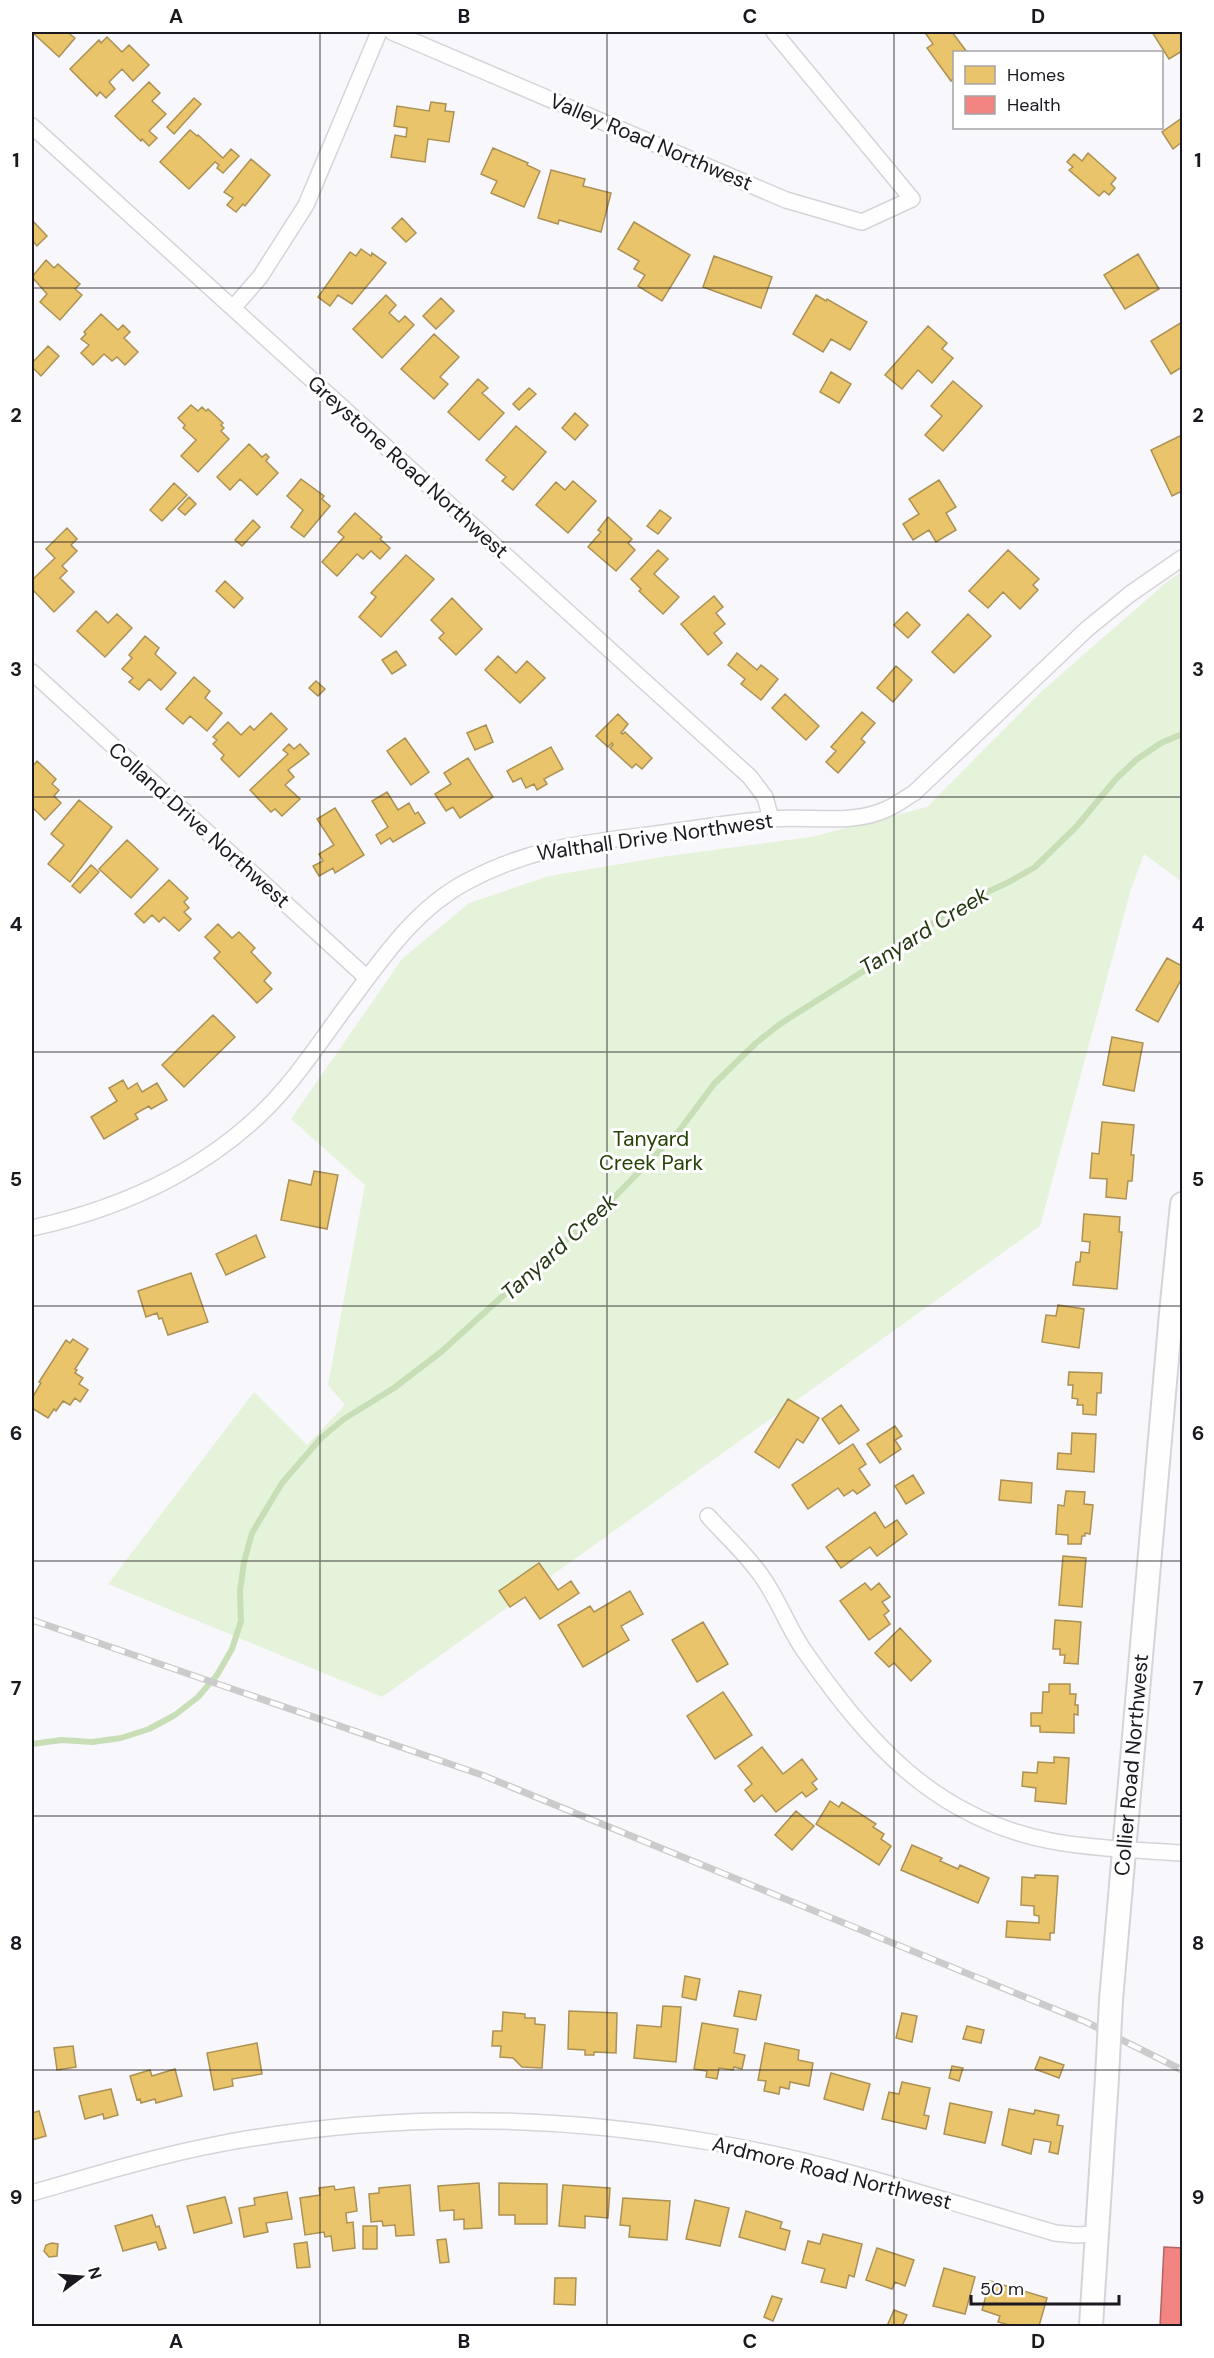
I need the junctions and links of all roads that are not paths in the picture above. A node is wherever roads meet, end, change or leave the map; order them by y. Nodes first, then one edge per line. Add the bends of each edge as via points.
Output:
1 (379, 32) edge
2 (392, 32) edge
3 (774, 32) edge
4 (32, 126) edge
5 (233, 308) junction
6 (1182, 558) edge
7 (32, 672) edge
8 (771, 819) junction
9 (367, 978) junction
10 (1182, 1204) edge
11 (32, 1228) edge
12 (708, 1516) dead end
13 (1125, 1848) junction
14 (1182, 1853) edge
15 (32, 2193) edge
16 (1097, 2234) junction
17 (1091, 2326) edge

1 - 5 street via 306,205 260,277
2 - 3 street, Valley Road Northwest via 786,200 862,222 912,199
4 - 5 street, Greystone Road Northwest
5 - 8 street, Greystone Road Northwest via 750,777 765,797
6 - 8 street, Walthall Drive Northwest via 1087,629 914,793 897,804 855,818
7 - 9 street, Colland Drive Northwest
8 - 9 street, Walthall Drive Northwest via 563,846 507,862 464,883 428,909 397,939
9 - 11 street, Walthall Drive Northwest via 285,1088 220,1148 131,1199
10 - 13 street, Collier Road Northwest
12 - 13 street via 758,1570 800,1644 832,1690 886,1753 920,1784 962,1811 1008,1831 1052,1841
13 - 14 street
13 - 16 street, Collier Road Northwest, bridge
15 - 16 street, Ardmore Road Northwest via 126,2166 253,2138 350,2126 478,2120 601,2126 712,2142 818,2165 1055,2233
16 - 17 street, Collier Road Northwest

